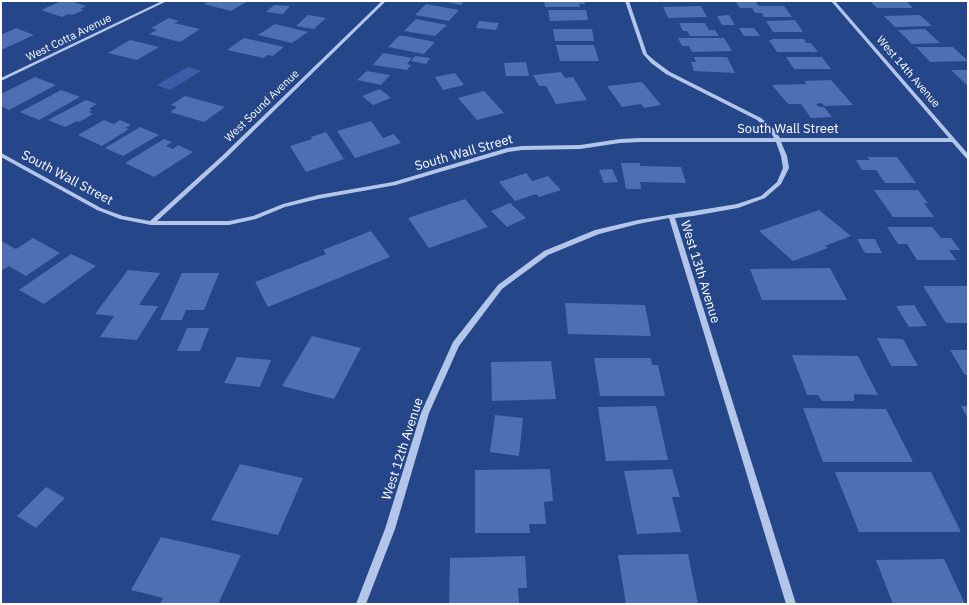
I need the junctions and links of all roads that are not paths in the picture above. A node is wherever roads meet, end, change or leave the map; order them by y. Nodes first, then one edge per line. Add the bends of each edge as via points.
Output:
1 (166, 1) edge
2 (384, 1) edge
3 (627, 1) edge
4 (832, 1) edge
5 (1, 80) edge
6 (778, 140) junction
7 (953, 140) junction
8 (968, 157) edge
9 (3, 158) edge
10 (670, 216) junction
11 (151, 223) junction
12 (361, 604) edge
13 (791, 604) edge

1 - 5 street, West Cotta Avenue
2 - 11 street, West Sound Avenue via 224,157
3 - 6 street, West 13th Avenue via 646,54 652,62 668,73 759,119 772,130
4 - 7 street, West 14th Avenue
6 - 7 street, South Wall Street
6 - 10 street, West 13th Avenue via 786,168 779,184 763,197 738,206
6 - 11 street, South Wall Street via 640,140 580,147 522,148 507,150 394,184 297,202 254,218 229,223
7 - 8 street, West 14th Avenue
9 - 11 street, South Wall Street via 99,209 122,218
10 - 12 street, West 12th Avenue via 590,235 546,253 500,287 456,344 425,413 390,529
10 - 13 street, West 13th Avenue

